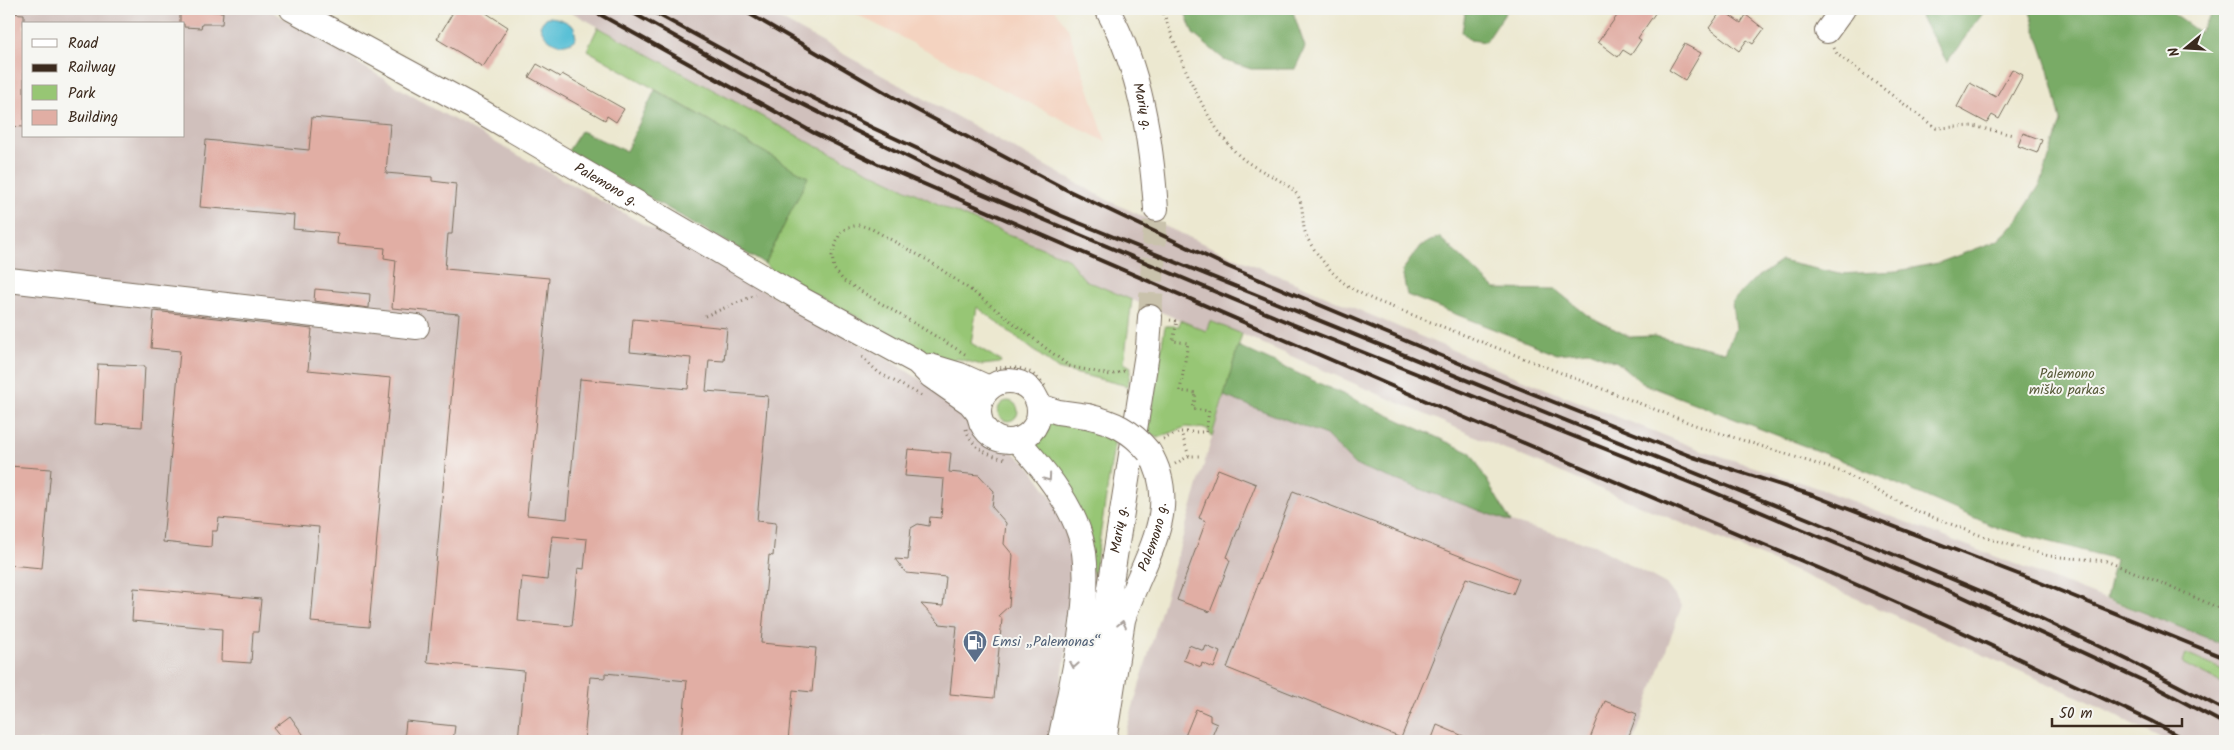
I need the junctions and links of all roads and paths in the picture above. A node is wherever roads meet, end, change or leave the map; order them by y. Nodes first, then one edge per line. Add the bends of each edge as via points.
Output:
1 (292, 9) edge
2 (1107, 9) edge
3 (1162, 9) edge
4 (1844, 9) edge
5 (1827, 31) joint
6 (2013, 135) dead end
7 (1156, 209) tunnel mouth
8 (9, 280) edge
9 (765, 299) dead end
10 (705, 316) dead end
11 (1156, 318) joint
12 (417, 327) dead end
13 (858, 354) dead end
14 (967, 356) dead end
15 (920, 365) junction
16 (1127, 368) dead end
17 (989, 388) junction
18 (928, 399) dead end
19 (1040, 406) junction
20 (972, 419) junction
21 (1014, 450) junction
22 (1202, 456) dead end
23 (2225, 611) edge
24 (1060, 741) edge
25 (1082, 741) edge
26 (1104, 741) edge

1 - 15 street, Palemono g. via 486,115
2 - 7 street, Marių g. via 1133,68 1146,119
3 - 23 path via 1183,64 1223,137 1243,158 1294,191 1301,202 1305,232 1311,246 1343,283 1374,300 1694,425 1842,472 1914,510 2049,556 2106,562
4 - 5 street
5 - 6 path via 1837,54 1936,128 1973,126
8 - 12 street
9 - 10 path via 756,294
11 - 22 path via 1177,321 1173,340 1188,343 1180,391 1196,393 1193,409 1209,411 1206,432 1181,432 1189,456
11 - 25 street, Marių g. via 1148,347 1107,607
13 - 18 path via 879,373
14 - 16 path via 844,280 834,269 832,256 840,233 848,227 860,225 929,261 1069,366 1110,375 1123,373
15 - 17 street, Palemono g. via 937,366
15 - 20 street, Palemono g. via 970,403
17 - 19 street via 998,382 1020,382 1036,396
17 - 20 street
19 - 21 street via 1035,428
26 -> 19 street, Palemono g., bridge via 1123,620 1160,526 1164,500 1161,479 1149,452 1125,429 1110,421
20 - 21 street, Palemono g. via 982,424 992,436 1007,441
20 - 21 path via 968,436 975,445 993,456
21 -> 24 street via 1033,457 1074,517 1085,556 1084,596

